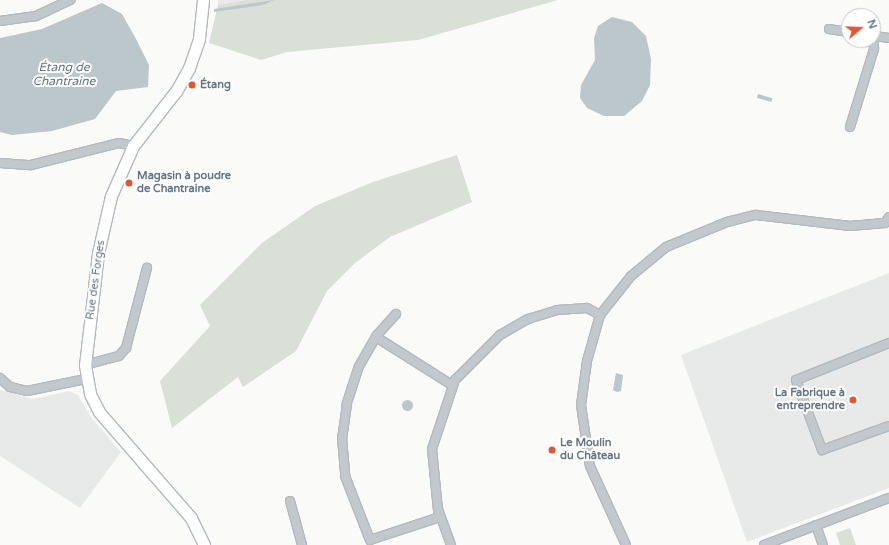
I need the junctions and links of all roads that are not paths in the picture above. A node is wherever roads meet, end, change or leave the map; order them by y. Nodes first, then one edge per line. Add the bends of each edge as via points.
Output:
1 (71, 0) edge
2 (202, 0) edge
3 (0, 21) edge
4 (829, 29) dead end
5 (841, 31) edge
6 (871, 48) edge
7 (850, 127) dead end
8 (133, 146) junction
9 (0, 164) edge
10 (889, 217) edge
11 (147, 268) dead end
12 (396, 314) dead end
13 (600, 315) junction
14 (376, 337) junction
15 (889, 343) edge
16 (85, 365) junction
17 (0, 378) edge
18 (86, 380) junction
19 (452, 385) junction
20 (889, 426) edge
21 (889, 498) edge
22 (290, 501) dead end
23 (440, 517) junction
24 (816, 525) junction
25 (204, 545) edge
26 (302, 545) edge
27 (451, 545) edge
28 (626, 545) edge
29 (764, 545) edge
30 (823, 545) edge

1 - 3 street via 36,16
2 - 8 main road, Rue des Forges via 199,39 189,68 176,92
4 - 5 street
6 - 7 street
8 - 9 street via 119,143 31,165
8 - 16 main road, Rue des Forges via 117,177 105,216
10 - 13 street via 885,223 850,226 756,215 727,222 666,247 631,276
11 - 16 street via 126,348 119,356
12 - 14 street
13 - 19 street via 587,308 557,310 528,319 489,344
13 - 28 street via 582,384 581,426 590,466
14 - 19 street
14 - 23 street via 359,366 347,404 342,438 345,476 370,540
15 - 20 street via 796,380 822,450
16 - 18 main road, Rue des Forges
17 - 18 street via 10,387 27,391
18 - 25 main road, Rue des Forges via 99,412 191,518
19 - 23 street via 432,449
21 - 24 street
22 - 26 street
23 - 27 street
24 - 29 street
24 - 30 street

